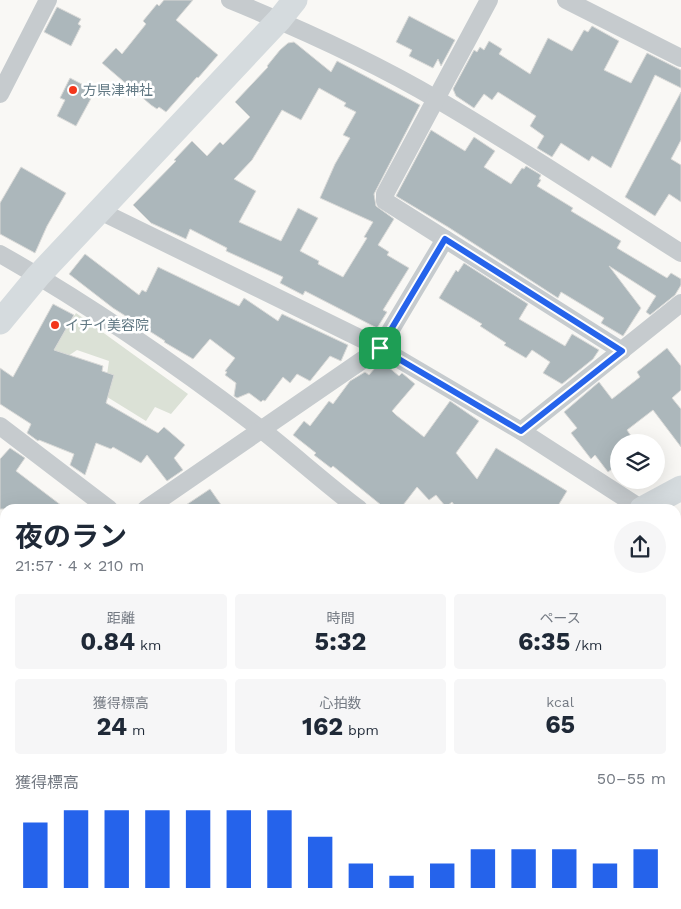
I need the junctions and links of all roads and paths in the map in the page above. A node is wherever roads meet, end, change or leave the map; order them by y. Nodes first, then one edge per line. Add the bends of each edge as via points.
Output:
1 (48, 0) edge
2 (230, 0) edge
3 (295, 0) edge
4 (490, 0) edge
5 (566, 0) edge
6 (279, 20) junction
7 (681, 58) edge
8 (5, 73) edge
9 (0, 94) edge
10 (437, 99) junction
11 (100, 211) junction
12 (445, 239) junction
13 (681, 253) edge
14 (0, 254) edge
15 (38, 276) junction
16 (681, 303) edge
17 (0, 322) edge
18 (380, 348) junction
19 (622, 351) junction
20 (0, 426) edge
21 (262, 431) junction
22 (521, 431) junction
23 (681, 488) edge
24 (102, 504) edge
25 (153, 504) edge
26 (354, 504) edge
27 (634, 504) edge
28 (651, 504) edge

1 - 8 street
2 - 6 street
3 - 6 street
4 - 10 street
5 - 7 street
6 - 10 street
6 - 11 street
8 - 9 street
10 - 12 street via 385,194 385,201
10 - 13 street
11 - 15 street
11 - 18 street
12 - 18 street
12 - 19 street
14 - 15 street
15 - 17 street
15 - 21 street via 141,340
16 - 19 street
18 - 21 street
18 - 22 street
19 - 22 street
20 - 24 street
21 - 25 street
21 - 26 street
22 - 27 street
23 - 28 street

